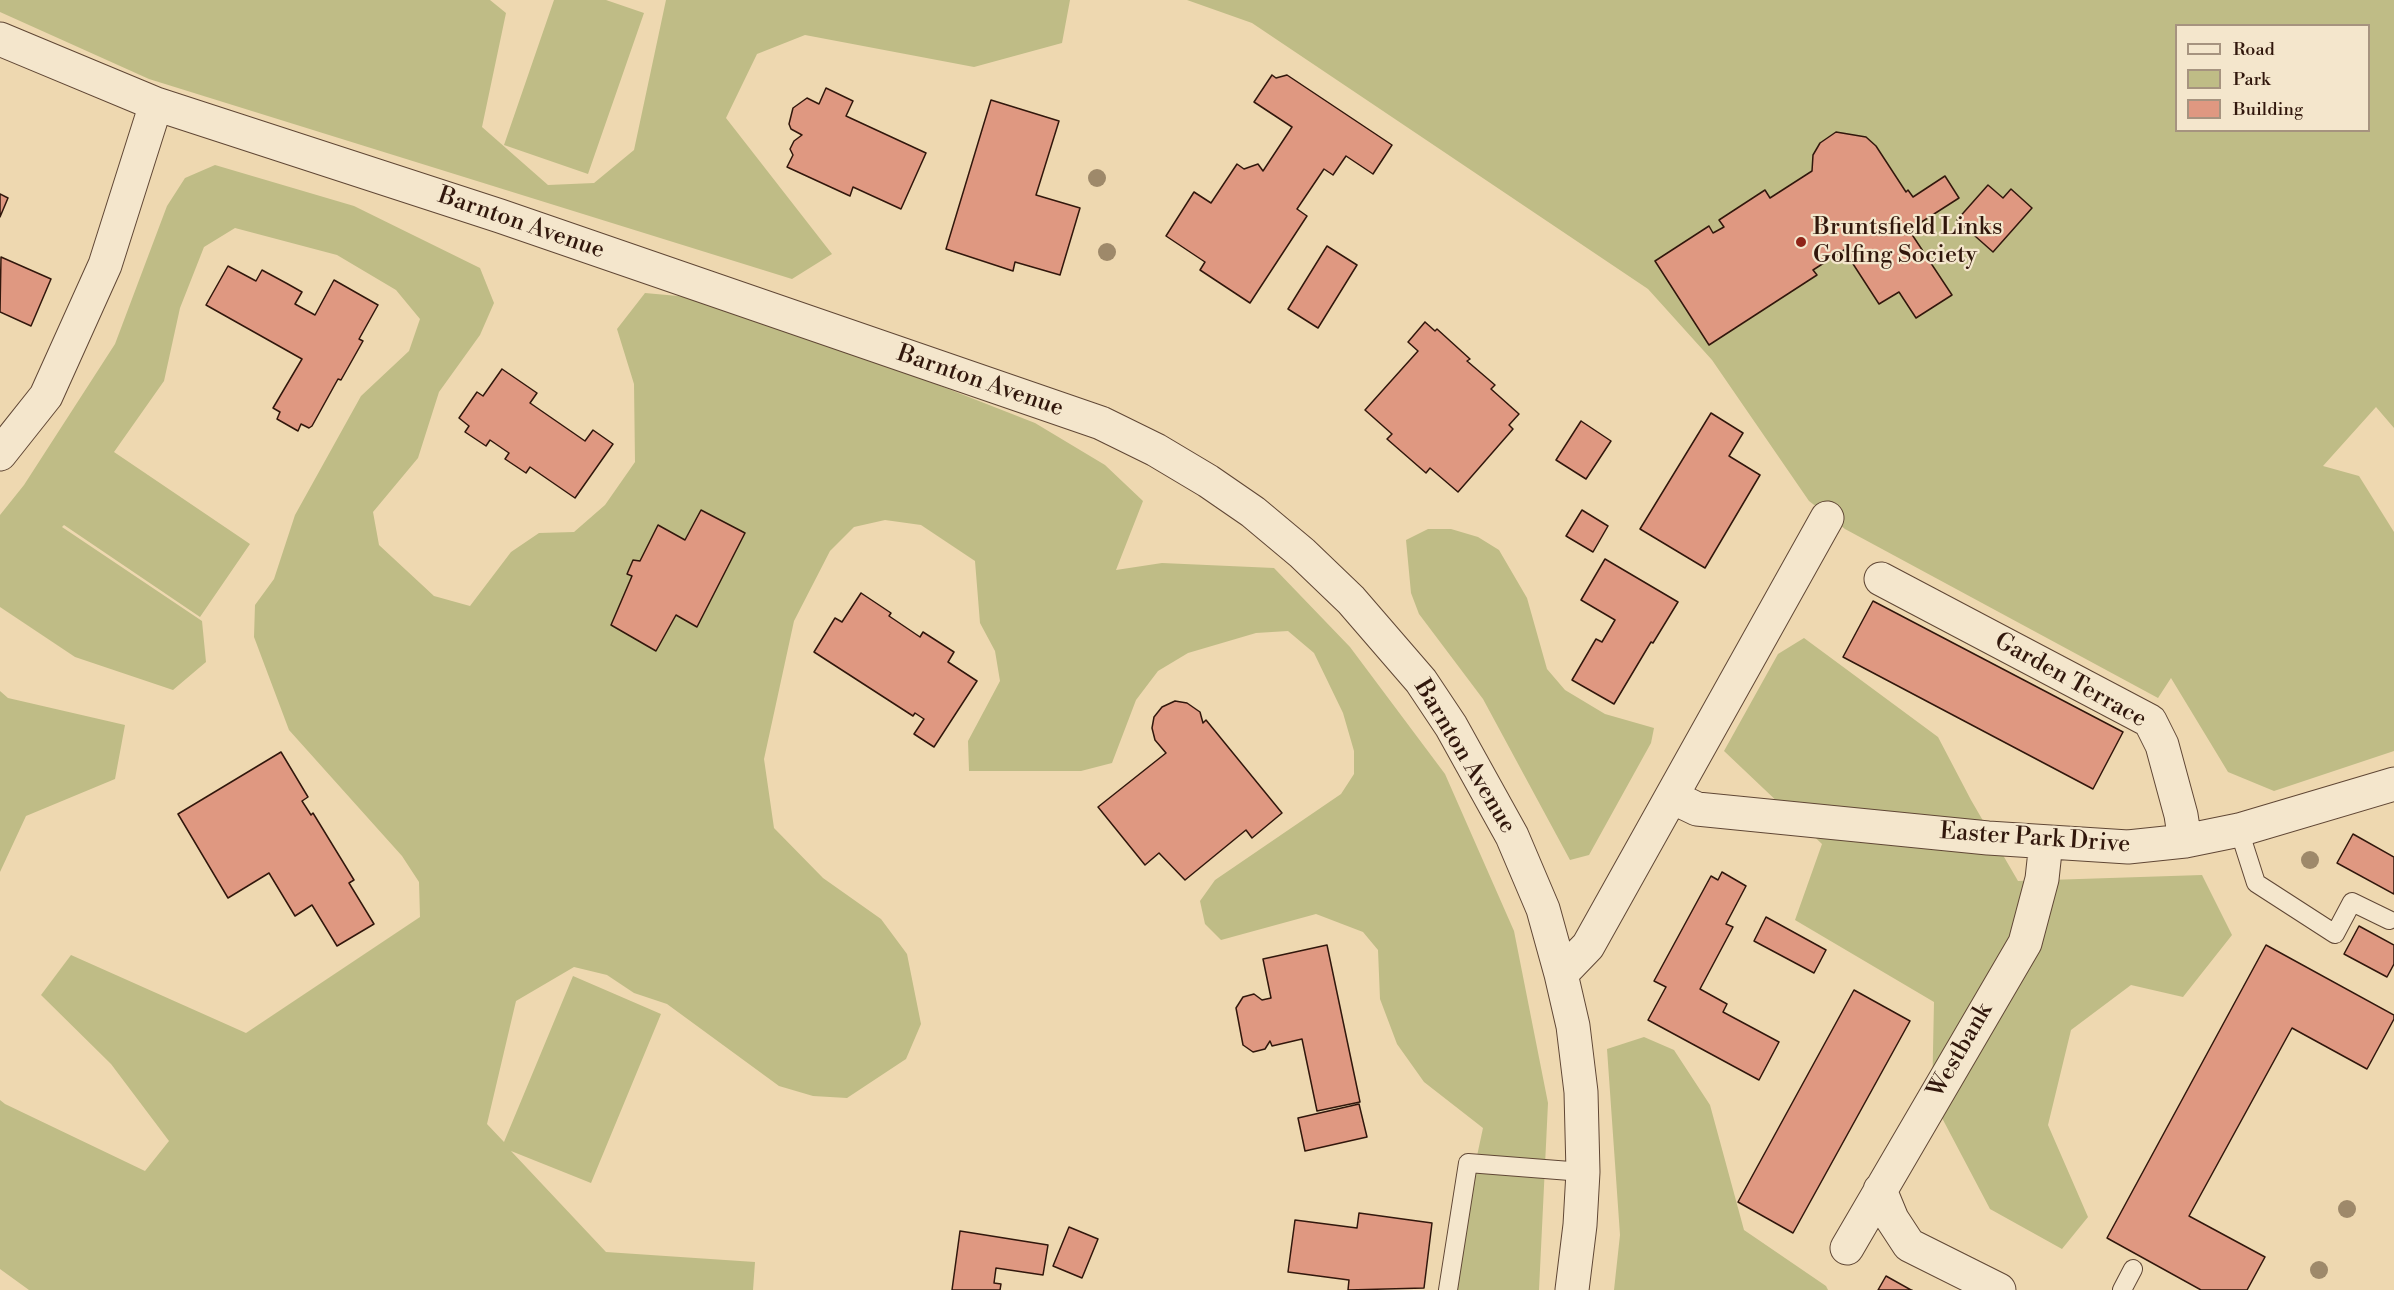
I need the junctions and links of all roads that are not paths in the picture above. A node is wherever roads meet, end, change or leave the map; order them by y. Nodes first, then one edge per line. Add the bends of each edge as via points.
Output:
1 (0, 39) edge
2 (156, 104) junction
3 (0, 454) edge
4 (1827, 518) dead end
5 (1881, 579) dead end
6 (2394, 784) edge
7 (1672, 797) junction
8 (2239, 830) junction
9 (2185, 841) junction
10 (2046, 842) junction
11 (2389, 920) dead end
12 (1562, 974) junction
13 (1583, 1172) junction
14 (1880, 1190) junction
15 (1847, 1248) dead end
16 (2133, 1269) dead end
17 (1448, 1290) edge
18 (1572, 1290) edge
19 (1999, 1290) edge
20 (2122, 1290) edge

1 - 2 street, Barnton Avenue
2 - 3 street via 105,265 56,375 46,396
2 - 12 street, Barnton Avenue via 500,216 1101,423 1208,481 1302,553 1351,600 1420,681 1451,726 1512,836 1543,909
4 - 7 street
5 - 9 street, Garden Terrace via 2150,722 2162,745
6 - 8 street, Easter Park Drive
7 - 10 street, Easter Park Drive via 1697,809
7 - 12 street via 1588,946
8 - 9 street, Easter Park Drive
8 - 11 lane via 2256,883 2335,934 2352,902
9 - 10 street, Easter Park Drive via 2128,847
10 - 14 street, Westbank via 2042,879 2025,943
12 - 13 street, Barnton Avenue via 1581,1092
13 - 17 lane via 1468,1163
13 - 18 street, Barnton Avenue
14 - 15 street, Westbank
14 - 19 street via 1909,1245
16 - 20 lane

